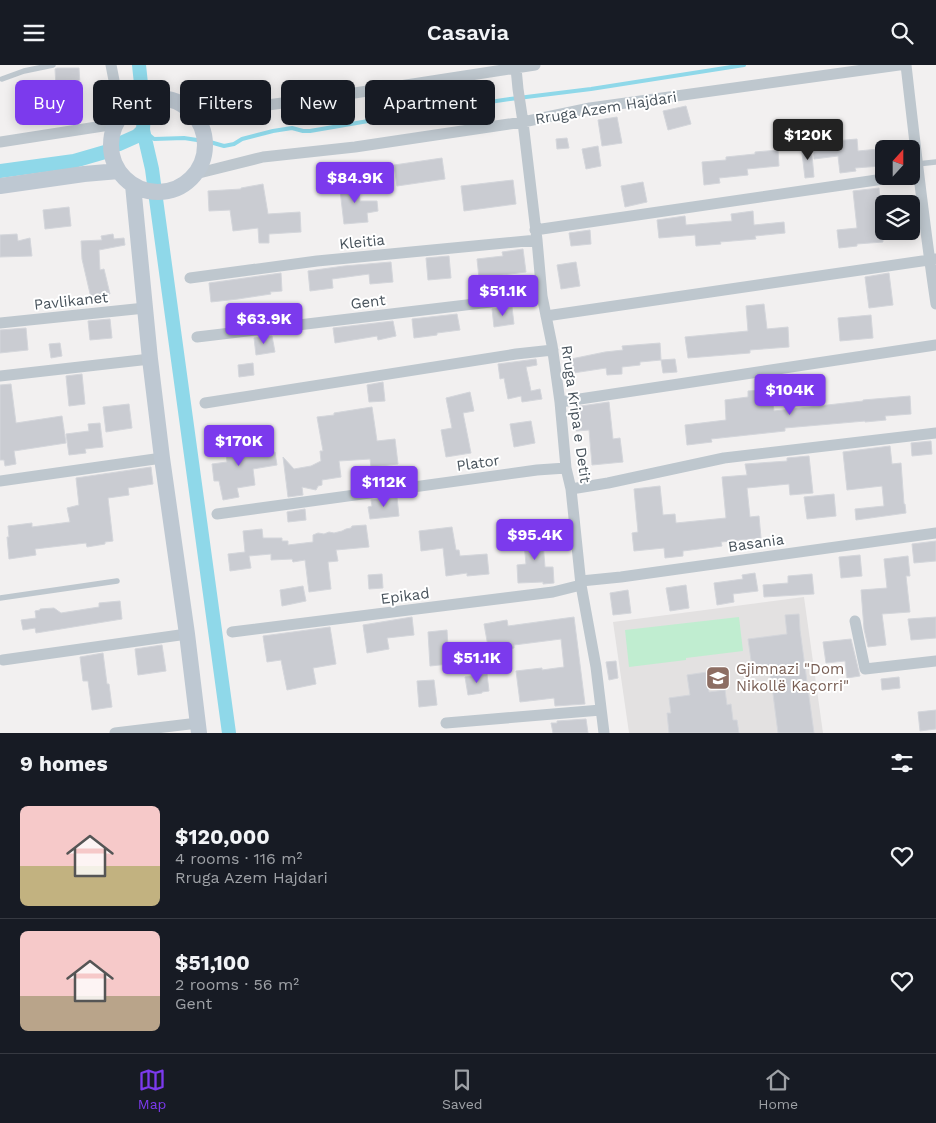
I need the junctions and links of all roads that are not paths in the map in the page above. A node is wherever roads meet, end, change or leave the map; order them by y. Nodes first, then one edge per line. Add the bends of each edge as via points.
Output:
1 (53, 65) edge
2 (110, 65) edge
3 (534, 65) edge
4 (898, 65) edge
5 (906, 65) edge
6 (516, 68) junction
7 (2, 79) dead end
8 (112, 80) edge
9 (271, 105) edge
10 (523, 122) junction
11 (93, 125) edge
12 (117, 125) edge
13 (201, 125) edge
14 (912, 140) edge
15 (0, 142) edge
16 (936, 162) edge
17 (920, 169) edge
18 (119, 171) junction
19 (195, 174) junction
20 (875, 181) edge
21 (133, 185) junction
22 (918, 185) edge
23 (0, 187) edge
24 (924, 213) junction
25 (936, 213) edge
26 (536, 235) junction
27 (933, 259) edge
28 (190, 278) dead end
29 (542, 295) junction
30 (936, 304) edge
31 (145, 308) junction
32 (546, 316) junction
33 (0, 323) edge
34 (197, 337) dead end
35 (936, 345) edge
36 (553, 351) junction
37 (150, 359) junction
38 (0, 376) edge
39 (560, 402) junction
40 (205, 403) dead end
41 (936, 433) edge
42 (162, 458) junction
43 (566, 468) junction
44 (0, 481) edge
45 (571, 489) junction
46 (217, 514) dead end
47 (936, 533) edge
48 (116, 581) dead end
49 (581, 583) junction
50 (0, 598) edge
51 (854, 621) dead end
52 (232, 633) dead end
53 (187, 634) junction
54 (3, 660) dead end
55 (936, 661) edge
56 (601, 710) junction
57 (446, 723) dead end
58 (198, 728) edge
59 (115, 733) edge
60 (604, 733) edge

1 - 7 lane
2 - 8 street
3 - 6 street
4 - 10 street, Rruga Azem Hajdari via 590,108
5 - 14 street
6 - 9 street
6 - 10 street, Rruga Kripa e Detit
10 - 19 street, Rruga Azem Hajdari via 263,157
10 - 26 street, Rruga Kripa e Detit
11 - 15 street
12 - 18 street, Rruga Azem Hajdari via 111,143
13 - 19 street, Rruga Azem Hajdari via 206,147 201,166
16 - 17 lane
18 - 21 street, Rruga Azem Hajdari
18 - 23 street
19 - 21 street, Rruga Azem Hajdari via 180,187 161,192
20 - 26 street, Kleitia
21 - 31 street
22 - 24 street
24 - 25 street
24 - 27 street
26 - 28 street, Kleitia
26 - 29 street, Rruga Kripa e Detit
27 - 30 street
27 - 32 street
29 - 32 street, Rruga Kripa e Detit
29 - 34 street, Gent
31 - 33 street, Pavlikanet
31 - 37 street
32 - 36 street, Rruga Kripa e Detit
35 - 39 street
36 - 39 street, Rruga Kripa e Detit
36 - 40 street via 516,354
37 - 38 street
37 - 42 street
39 - 43 street, Rruga Kripa e Detit
41 - 45 street via 724,458
42 - 44 street
42 - 53 street
43 - 45 street, Rruga Kripa e Detit
43 - 46 street, Plator
45 - 49 street, Rruga Kripa e Detit
47 - 49 street, Basania
48 - 50 lane
49 - 52 street, Epikad via 553,592
49 - 56 street, Rruga Kripa e Detit
51 - 55 street via 865,669
53 - 54 street
53 - 58 street
56 - 57 street
56 - 60 street, Rruga Kripa e Detit
58 - 59 street

